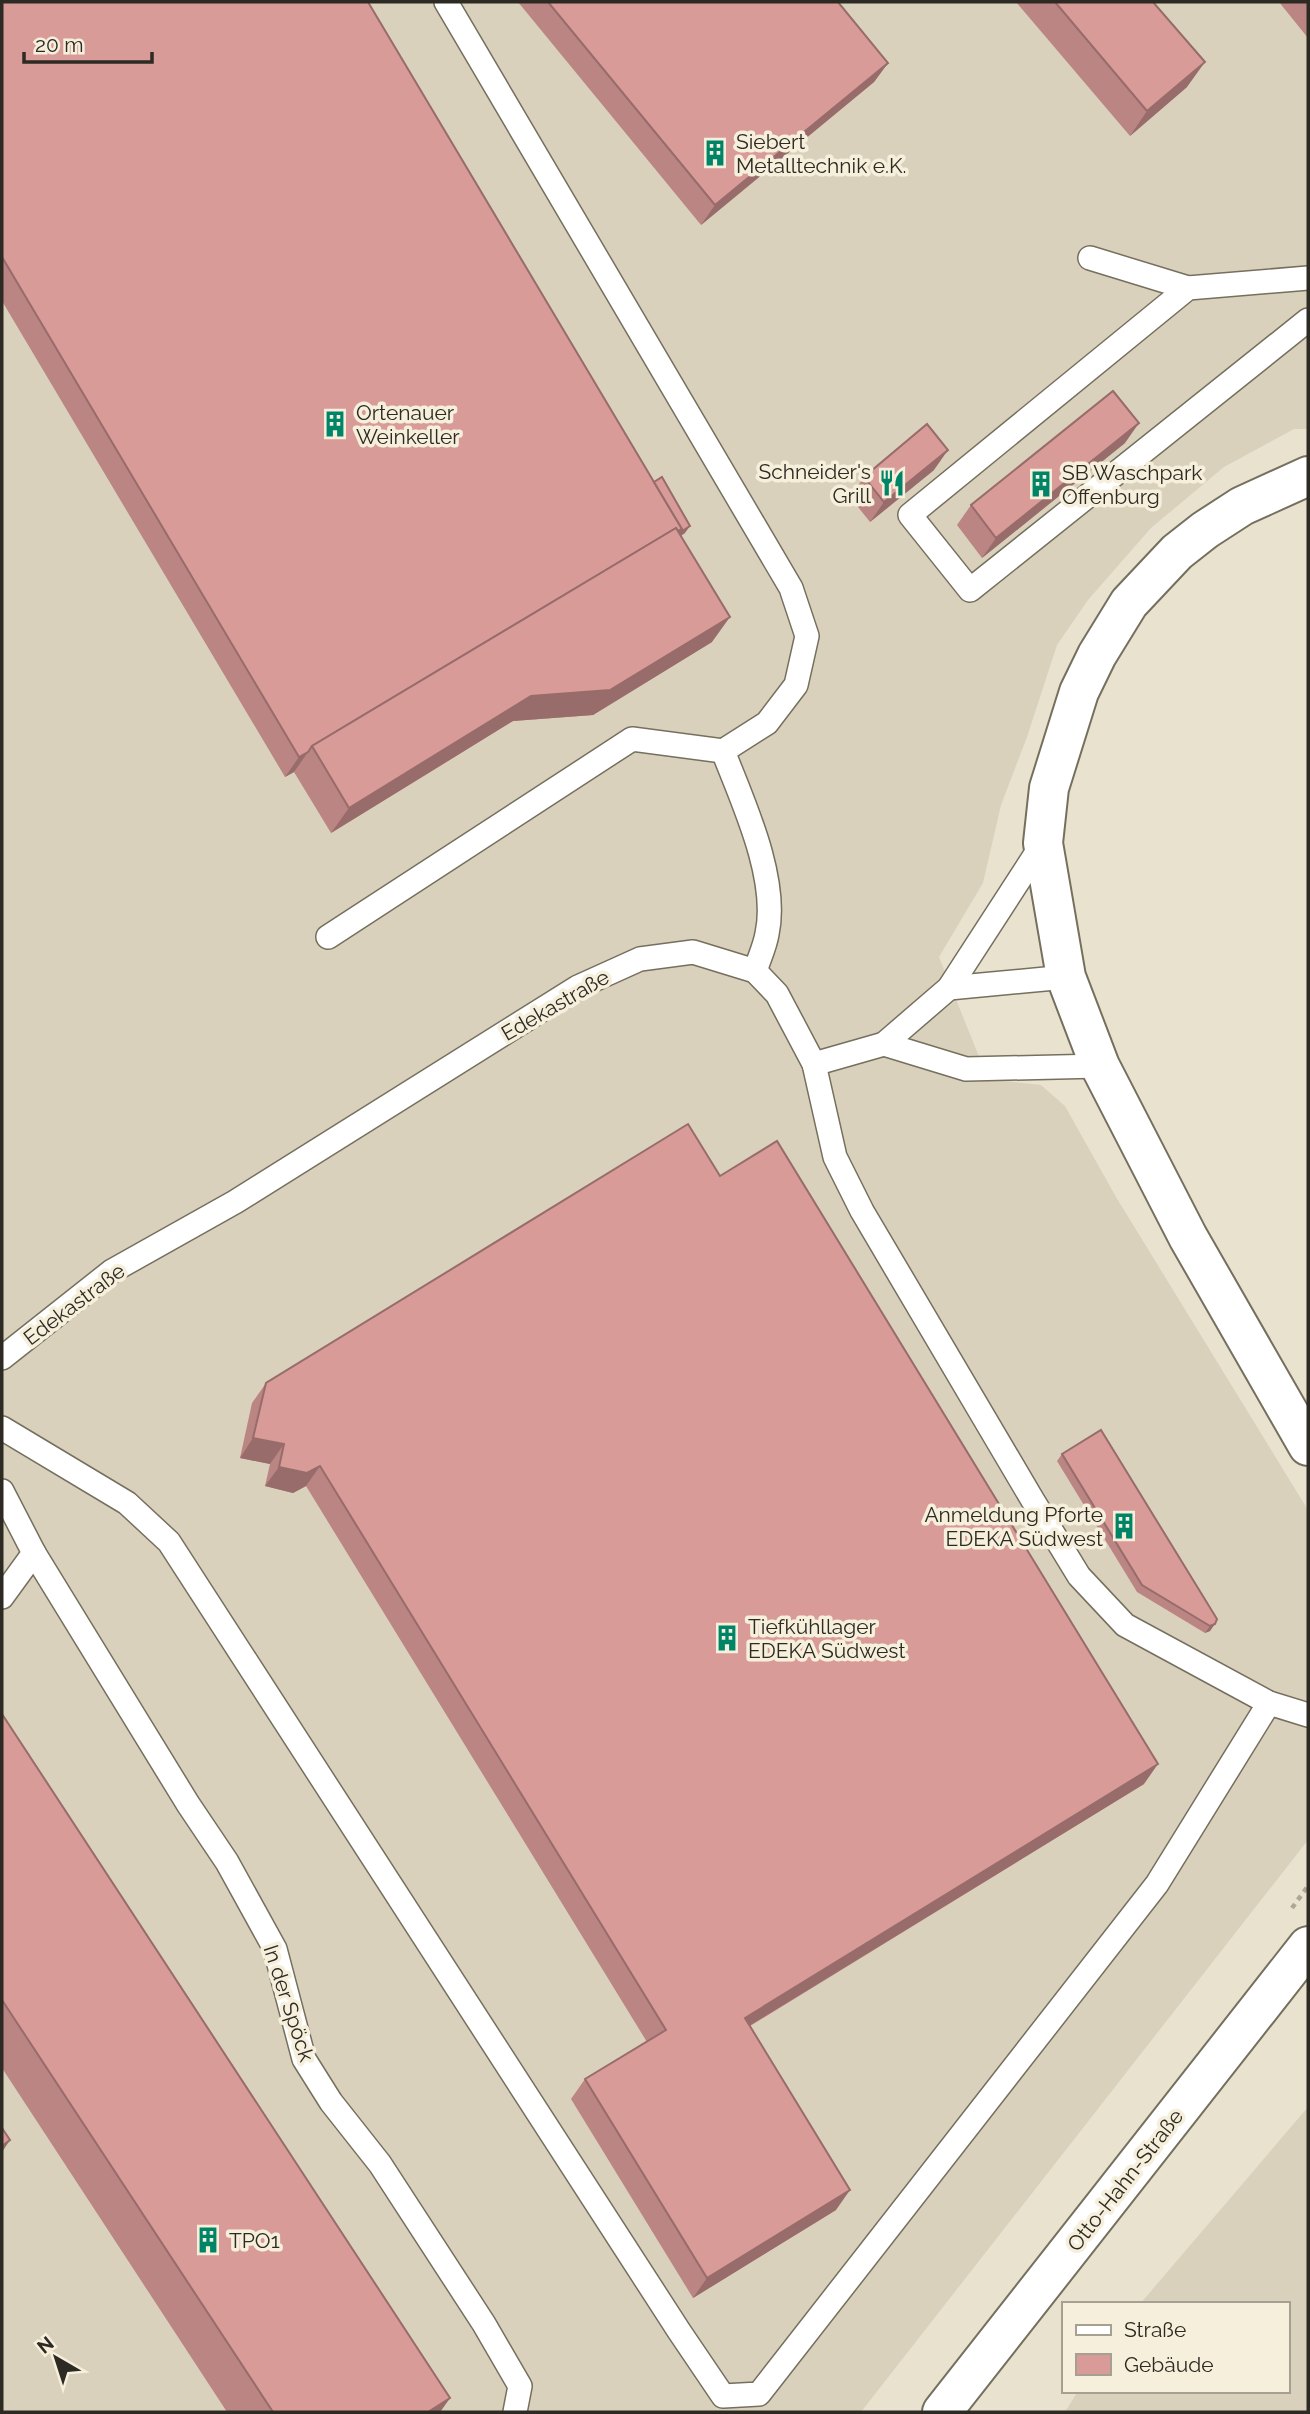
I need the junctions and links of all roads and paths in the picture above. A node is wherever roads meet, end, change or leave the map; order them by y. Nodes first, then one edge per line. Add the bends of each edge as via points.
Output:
1 (446, 2) edge
2 (1090, 258) dead end
3 (1308, 278) edge
4 (1188, 288) junction
5 (1308, 320) edge
6 (1308, 476) edge
7 (723, 751) junction
8 (1043, 843) junction
9 (328, 937) dead end
10 (755, 971) junction
11 (1066, 977) junction
12 (949, 988) junction
13 (884, 1044) junction
14 (814, 1063) junction
15 (1100, 1066) junction
16 (2, 1358) edge
17 (2, 1428) edge
18 (1308, 1447) edge
19 (2, 1492) edge
20 (34, 1553) junction
21 (2, 1597) edge
22 (1269, 1703) junction
23 (1308, 1715) edge
24 (1308, 1947) edge
25 (515, 2412) edge
26 (942, 2412) edge

1 - 7 lane via 791,588 807,636 796,684 767,723
2 - 4 lane
3 - 4 lane
4 - 5 lane via 910,515 970,590
6 - 8 main road via 1242,506 1205,530 1177,552 1129,603 1079,692 1049,788
7 - 9 lane via 632,739
7 - 10 lane via 753,831 769,893 768,933
8 - 11 main road
8 - 12 lane
10 - 14 lane, Edekastraße via 777,994
10 - 16 lane, Edekastraße via 693,951 640,959 578,987 235,1202 112,1271
11 - 12 lane
11 - 15 main road
12 - 13 lane
13 - 14 lane
13 - 15 lane via 966,1069
14 - 22 lane, Edekastraße via 835,1157 862,1211 1079,1576 1125,1625
15 - 18 main road via 1188,1237
17 - 22 lane via 127,1503 169,1542 723,2396 759,2394 1157,1884
19 - 20 lane, In der Spöck
20 - 21 lane
20 - 25 lane, In der Spöck via 227,1862 275,1950 304,2059 380,2164 484,2324 520,2386
22 - 23 lane, Edekastraße
24 - 26 main road, Otto-Hahn-Straße

